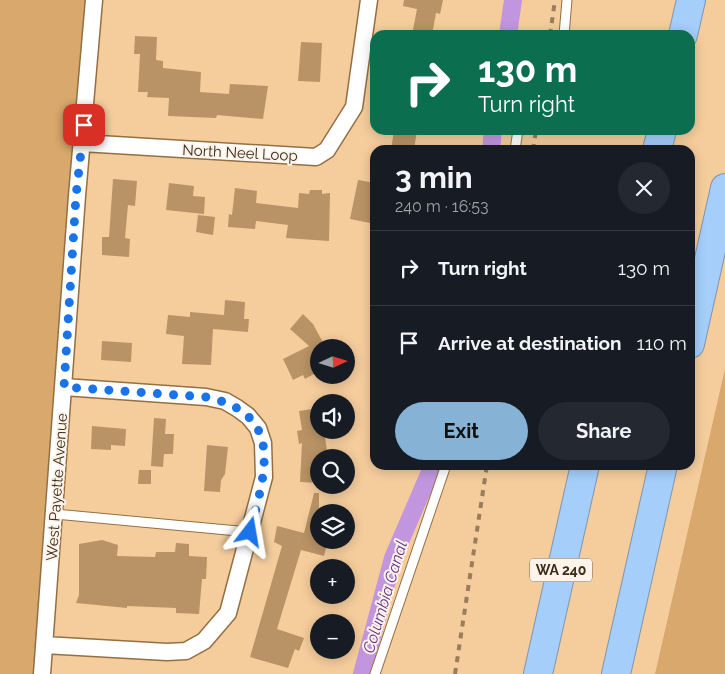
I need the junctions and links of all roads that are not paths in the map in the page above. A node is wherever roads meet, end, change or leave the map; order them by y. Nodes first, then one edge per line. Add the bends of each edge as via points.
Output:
1 (94, 0) edge
2 (369, 0) edge
3 (567, 0) edge
4 (691, 0) edge
5 (564, 30) edge
6 (684, 30) edge
7 (82, 143) junction
8 (725, 188) edge
9 (695, 322) edge
10 (64, 387) junction
11 (444, 470) edge
12 (584, 470) edge
13 (662, 470) edge
14 (55, 514) junction
15 (250, 532) junction
16 (44, 645) junction
17 (42, 674) edge
18 (375, 674) edge
19 (538, 674) edge
20 (616, 674) edge

1 - 7 street, West Payette Avenue
2 - 7 street, North Neel Loop via 354,107 327,150 316,157
3 - 5 lane
4 - 6 highway
7 - 10 street, West Payette Avenue
8 - 9 highway
10 - 14 street, West Payette Avenue
10 - 15 street via 206,397 225,401 248,416 258,428 264,455 264,477
11 - 18 lane
12 - 19 highway, WA 240
13 - 20 highway
14 - 15 lane
14 - 16 street, West Payette Avenue
15 - 16 street via 228,613 204,641 186,650 167,652
16 - 17 street, West Payette Avenue

